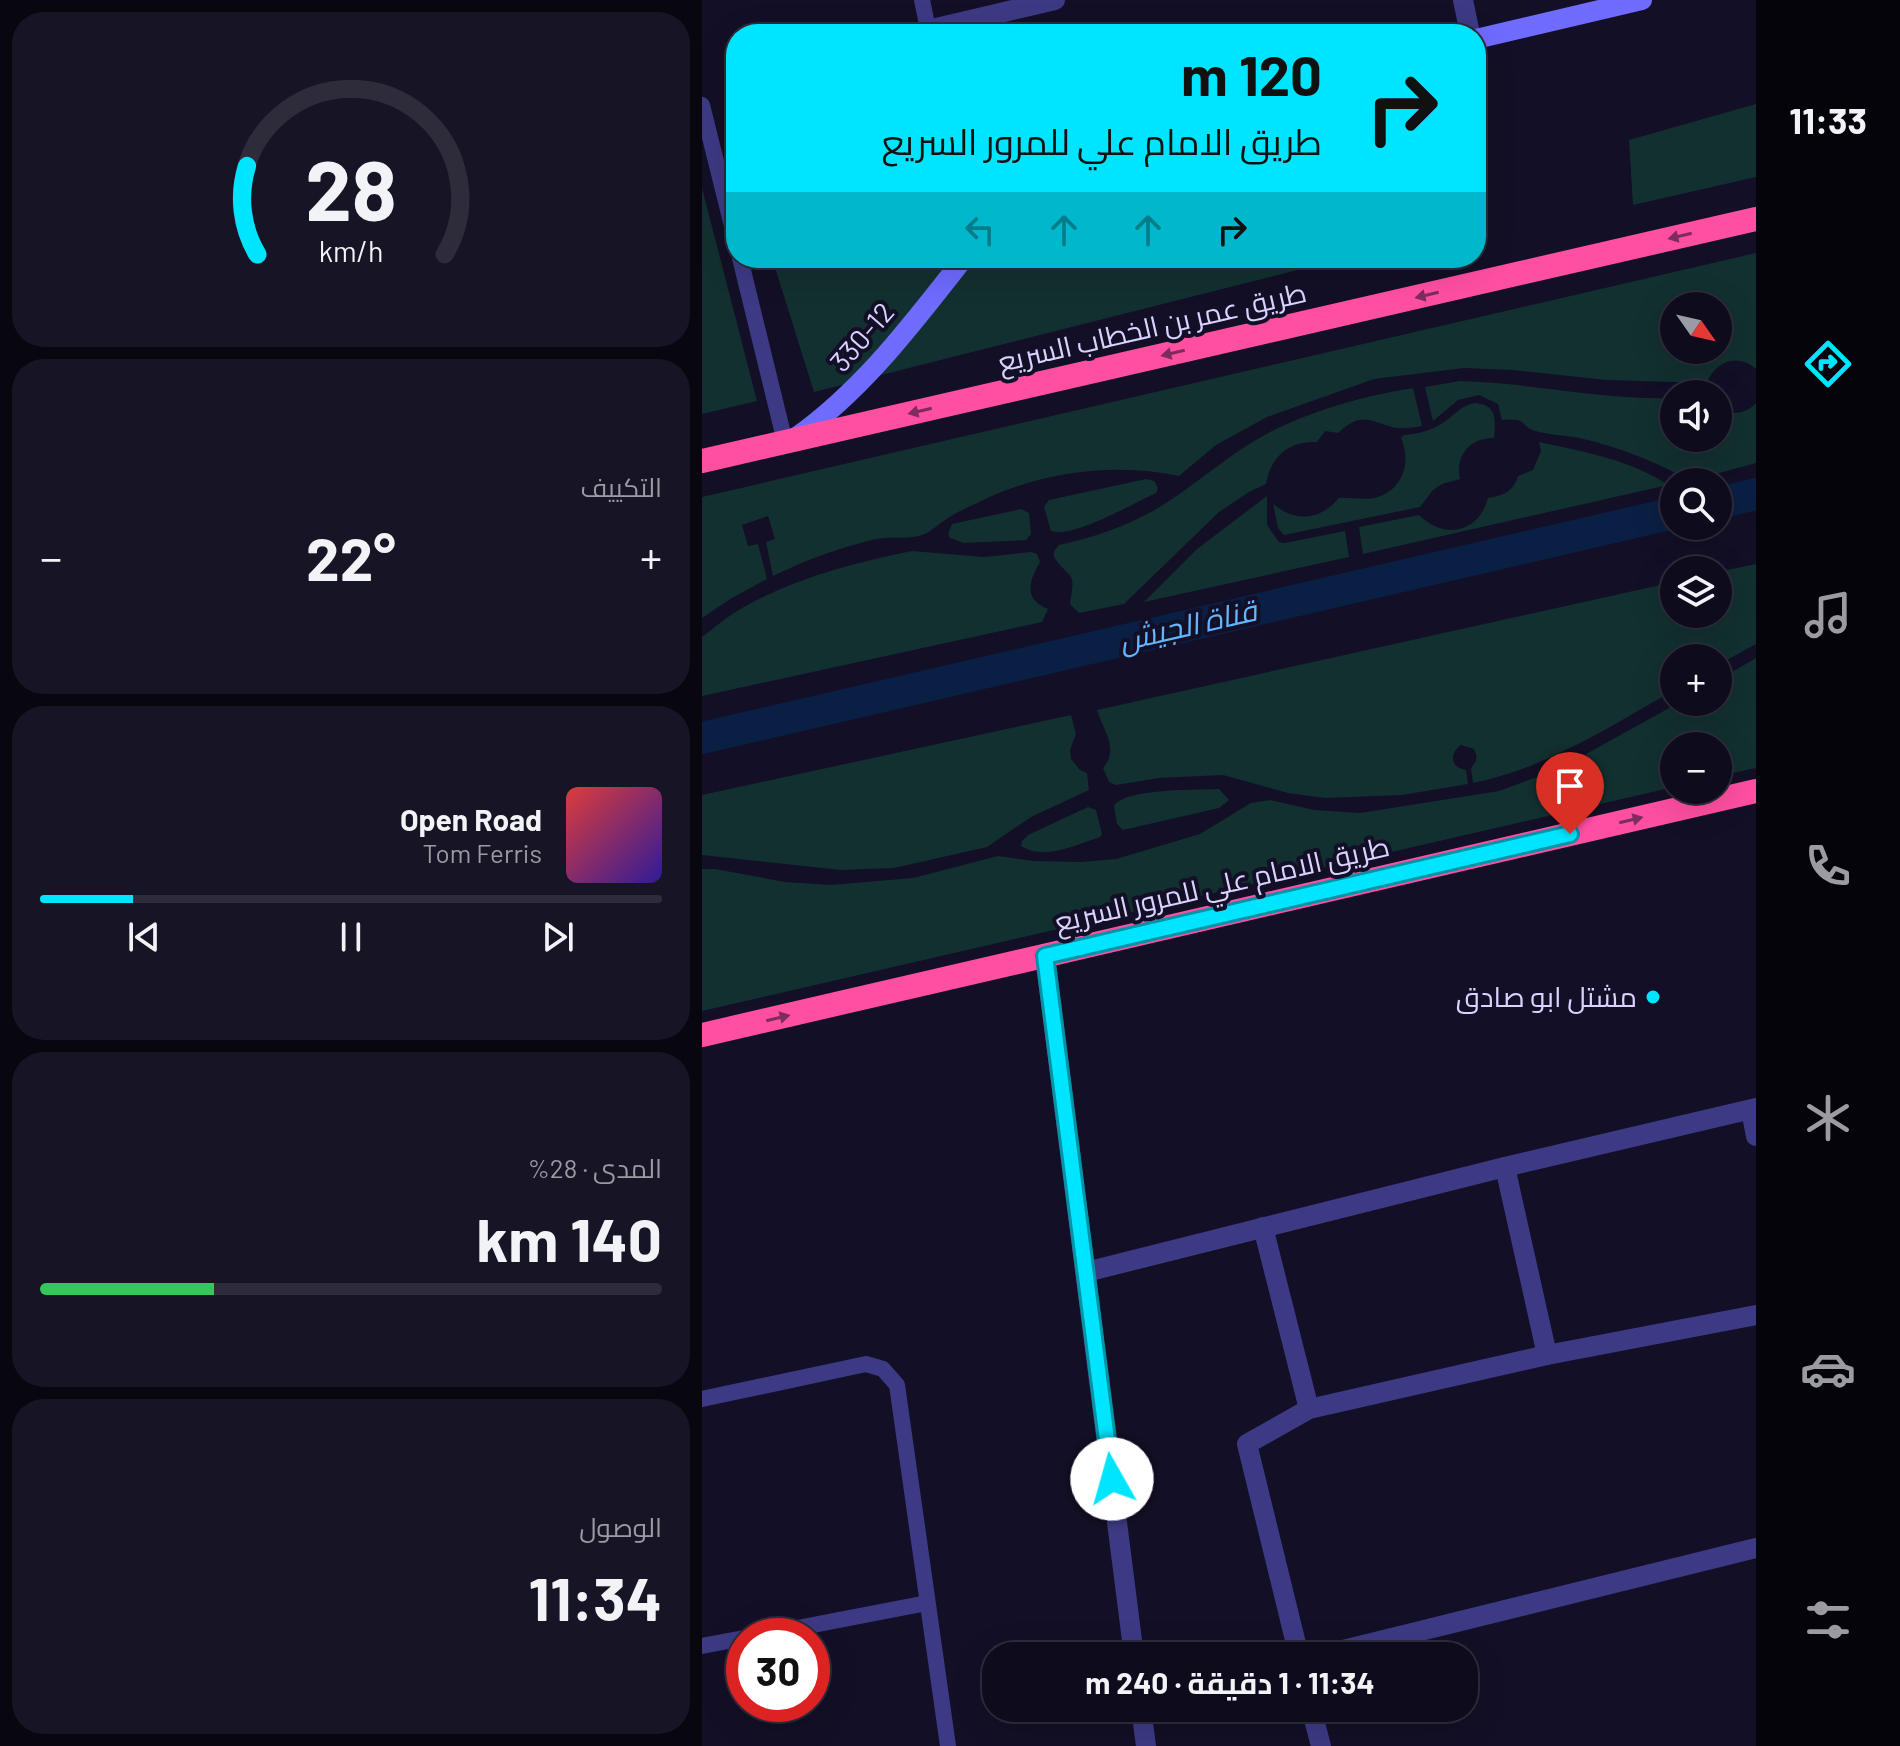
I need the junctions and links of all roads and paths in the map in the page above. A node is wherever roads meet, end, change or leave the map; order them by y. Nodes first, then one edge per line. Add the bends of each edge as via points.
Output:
1 (922, 0) edge
2 (1055, 0) edge
3 (1463, 0) edge
4 (1642, 0) edge
5 (926, 24) edge
6 (960, 24) edge
7 (1468, 24) edge
8 (1486, 37) edge
9 (702, 105) edge
10 (726, 202) edge
11 (1756, 219) edge
12 (743, 268) edge
13 (956, 268) edge
14 (788, 442) junction
15 (702, 461) edge
16 (1756, 791) edge
17 (1045, 956) junction
18 (702, 1035) edge
19 (1753, 1109) edge
20 (1756, 1136) edge
21 (1505, 1167) junction
22 (1263, 1227) junction
23 (1086, 1272) junction
24 (1756, 1315) edge
25 (1547, 1355) junction
26 (702, 1399) edge
27 (1309, 1409) junction
28 (1756, 1548) edge
29 (927, 1603) junction
30 (830, 1622) edge
31 (726, 1641) edge
32 (1132, 1642) edge
33 (1296, 1642) edge
34 (1376, 1642) edge
35 (702, 1646) edge
36 (1143, 1722) edge
37 (1315, 1722) edge
38 (948, 1746) edge
39 (1146, 1746) edge
40 (1321, 1746) edge

1 - 5 lane
2 - 6 street
3 - 7 street
4 - 8 street
9 - 10 lane
11 -> 14 highway, طريق عمر بن الخطاب السريع
12 - 14 lane
13 - 14 street, 330-12 via 869,376
14 - 15 highway, طريق عمر بن الخطاب السريع
17 -> 16 highway, طريق الامام علي للمرور السريع
18 -> 17 highway, طريق الامام علي للمرور السريع
17 - 23 street
19 - 20 street
19 - 21 street
21 - 22 street
21 - 25 street
22 - 23 street
22 - 27 street
23 - 32 street
24 - 25 street
25 - 27 street
26 - 29 lane via 866,1364 883,1369 897,1385
27 - 33 street via 1247,1444
28 - 34 street
29 - 30 lane
29 - 38 lane
31 - 35 lane
36 - 39 street
37 - 40 street

